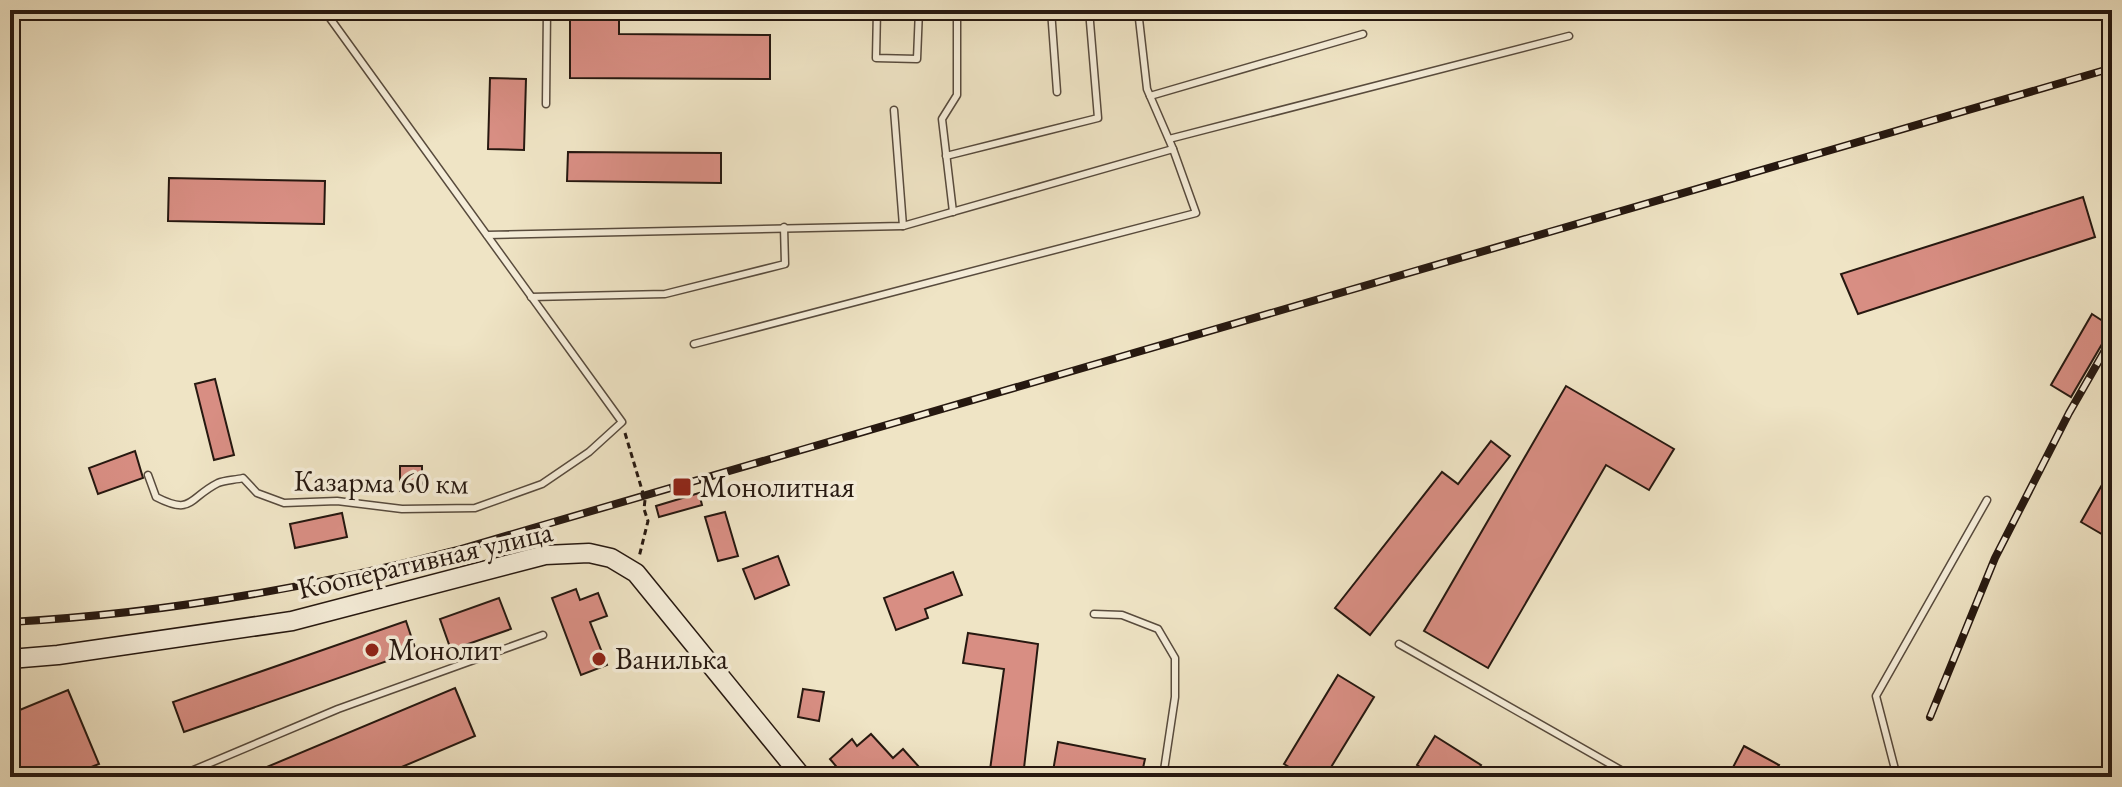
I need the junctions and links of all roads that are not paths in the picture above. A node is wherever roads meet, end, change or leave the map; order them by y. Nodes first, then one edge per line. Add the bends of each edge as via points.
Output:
1 (324, 10) edge
2 (547, 10) edge
3 (877, 10) edge
4 (919, 10) edge
5 (957, 10) edge
6 (1051, 10) edge
7 (1089, 10) edge
8 (1138, 10) edge
9 (1363, 34) dead end
10 (1569, 36) dead end
11 (1057, 92) dead end
12 (1150, 96) junction
13 (546, 104) dead end
14 (894, 110) dead end
15 (1169, 139) junction
16 (1173, 149) junction
17 (946, 156) junction
18 (953, 212) junction
19 (903, 226) junction
20 (784, 227) junction
21 (487, 235) junction
22 (531, 297) junction
23 (694, 344) dead end
24 (148, 475) dead end
25 (1987, 500) dead end
26 (1094, 614) dead end
27 (543, 635) dead end
28 (1399, 644) dead end
29 (10, 659) edge
30 (177, 777) edge
31 (802, 777) edge
32 (1163, 777) edge
33 (1633, 777) edge
34 (1897, 777) edge

1 - 21 lane
2 - 13 lane
3 - 4 lane via 876,58 917,59
5 - 17 lane via 957,95 942,119
6 - 11 lane
7 - 17 lane via 1098,118
8 - 12 lane
9 - 12 lane
10 - 15 lane
12 - 15 lane
14 - 19 lane
15 - 16 lane
16 - 18 lane
16 - 23 lane via 1196,213
17 - 18 lane
18 - 19 lane
19 - 20 lane
20 - 21 lane
20 - 22 lane via 785,264 665,294
21 - 22 lane
22 - 24 lane, Казарма 60 км via 622,422 542,484 475,508 402,509 337,501 284,503 257,493 243,478 219,482 186,506 173,506 156,497
25 - 34 lane via 1876,696
26 - 32 lane via 1122,615 1158,629 1175,658
27 - 30 lane via 338,709
28 - 33 lane
29 - 31 street, Кооперативная улица via 292,621 545,555 589,553 611,558 636,573

